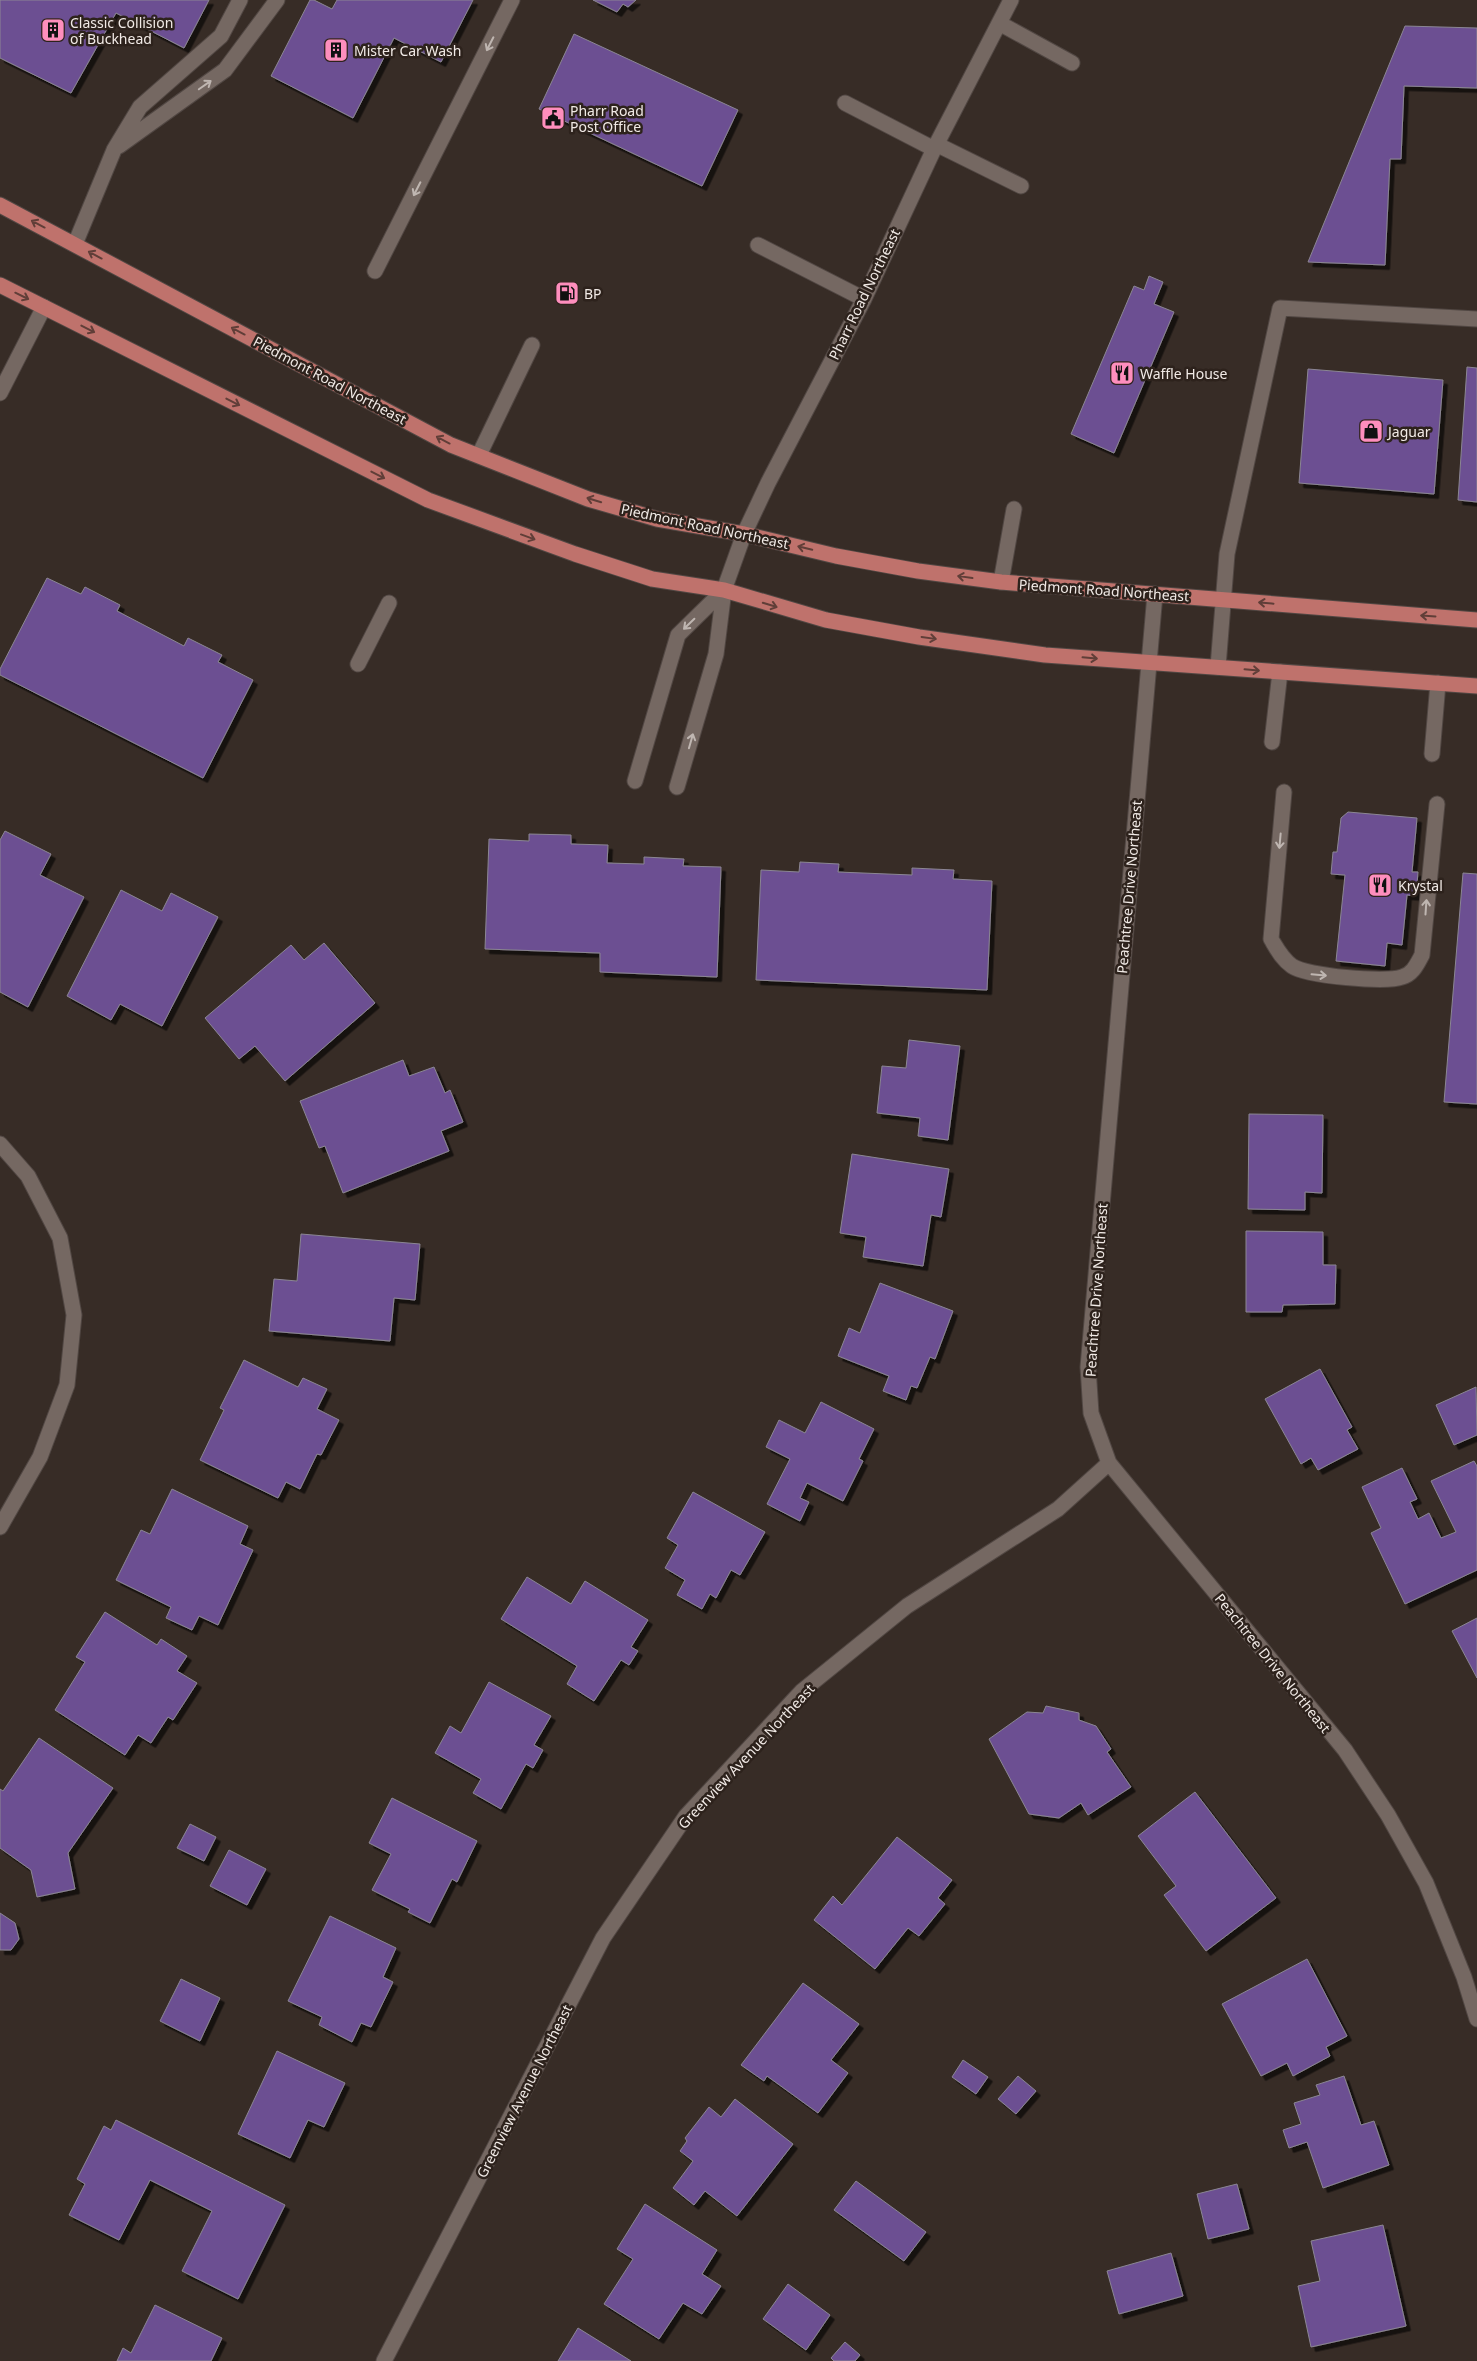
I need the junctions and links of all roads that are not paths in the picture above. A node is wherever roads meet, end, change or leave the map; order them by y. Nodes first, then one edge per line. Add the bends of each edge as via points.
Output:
1 (240, 0) edge
2 (277, 0) edge
3 (512, 0) edge
4 (1011, 0) edge
5 (999, 23) junction
6 (1072, 63) dead end
7 (845, 103) dead end
8 (935, 147) junction
9 (114, 150) junction
10 (1020, 186) dead end
11 (0, 205) edge
12 (75, 244) junction
13 (758, 245) dead end
14 (376, 271) dead end
15 (0, 285) edge
16 (864, 299) junction
17 (44, 307) junction
18 (1477, 319) edge
19 (532, 345) dead end
20 (0, 393) edge
21 (479, 455) junction
22 (1014, 509) dead end
23 (744, 534) junction
24 (1000, 582) junction
25 (724, 590) junction
26 (1155, 594) junction
27 (1222, 599) junction
28 (389, 603) dead end
29 (1477, 620) edge
30 (1150, 663) junction
31 (358, 664) dead end
32 (1218, 668) junction
33 (1280, 672) junction
34 (1438, 683) junction
35 (1477, 686) edge
36 (1272, 742) dead end
37 (1432, 754) dead end
38 (635, 781) dead end
39 (677, 787) dead end
40 (1284, 792) dead end
41 (1437, 804) dead end
42 (0, 1144) edge
43 (1109, 1463) junction
44 (0, 1527) edge
45 (1477, 2019) edge
46 (384, 2361) edge

1 - 9 street via 221,36 140,107
9 -> 2 street via 225,70
3 -> 14 street
4 - 5 street, Pharr Road Northeast
5 - 6 street
5 - 8 street, Pharr Road Northeast
7 - 8 street
8 - 10 street
8 - 16 street, Pharr Road Northeast
9 - 12 street
12 -> 11 main road, Piedmont Road Northeast
21 -> 12 main road, Piedmont Road Northeast via 451,445
13 - 16 street
15 -> 17 main road
16 - 23 street, Pharr Road Northeast
17 - 20 street
17 -> 25 main road via 428,500 646,577
18 - 27 street via 1280,308 1227,554
19 - 21 street
23 -> 21 main road, Piedmont Road Northeast via 657,519 588,499
22 - 24 street
24 -> 23 main road, Piedmont Road Northeast via 846,558
23 - 25 street, Pharr Road Northeast
24 - 26 main road, Piedmont Road Northeast
25 -> 30 main road via 826,620 919,637 1045,655
25 -> 38 street via 678,635
39 -> 25 street via 716,654
26 - 27 main road, Piedmont Road Northeast
26 - 30 street, Peachtree Drive Northeast
29 -> 27 main road, Piedmont Road Northeast
27 - 32 street
28 - 31 street
30 - 32 main road
30 - 43 street, Peachtree Drive Northeast via 1088,1367 1091,1413
32 -> 33 main road
33 - 34 main road
33 - 36 street
34 - 35 main road
34 - 37 street
40 -> 41 street via 1271,939 1280,955 1293,967 1312,974 1381,979 1403,977 1415,969 1422,955
42 - 44 street via 28,1176 60,1238 74,1315 67,1385 40,1458
43 - 45 street, Peachtree Drive Northeast via 1345,1750 1383,1807 1426,1883 1464,1977
43 - 46 street, Greenview Avenue Northeast via 1058,1509 907,1606 802,1691 686,1816 603,1938

